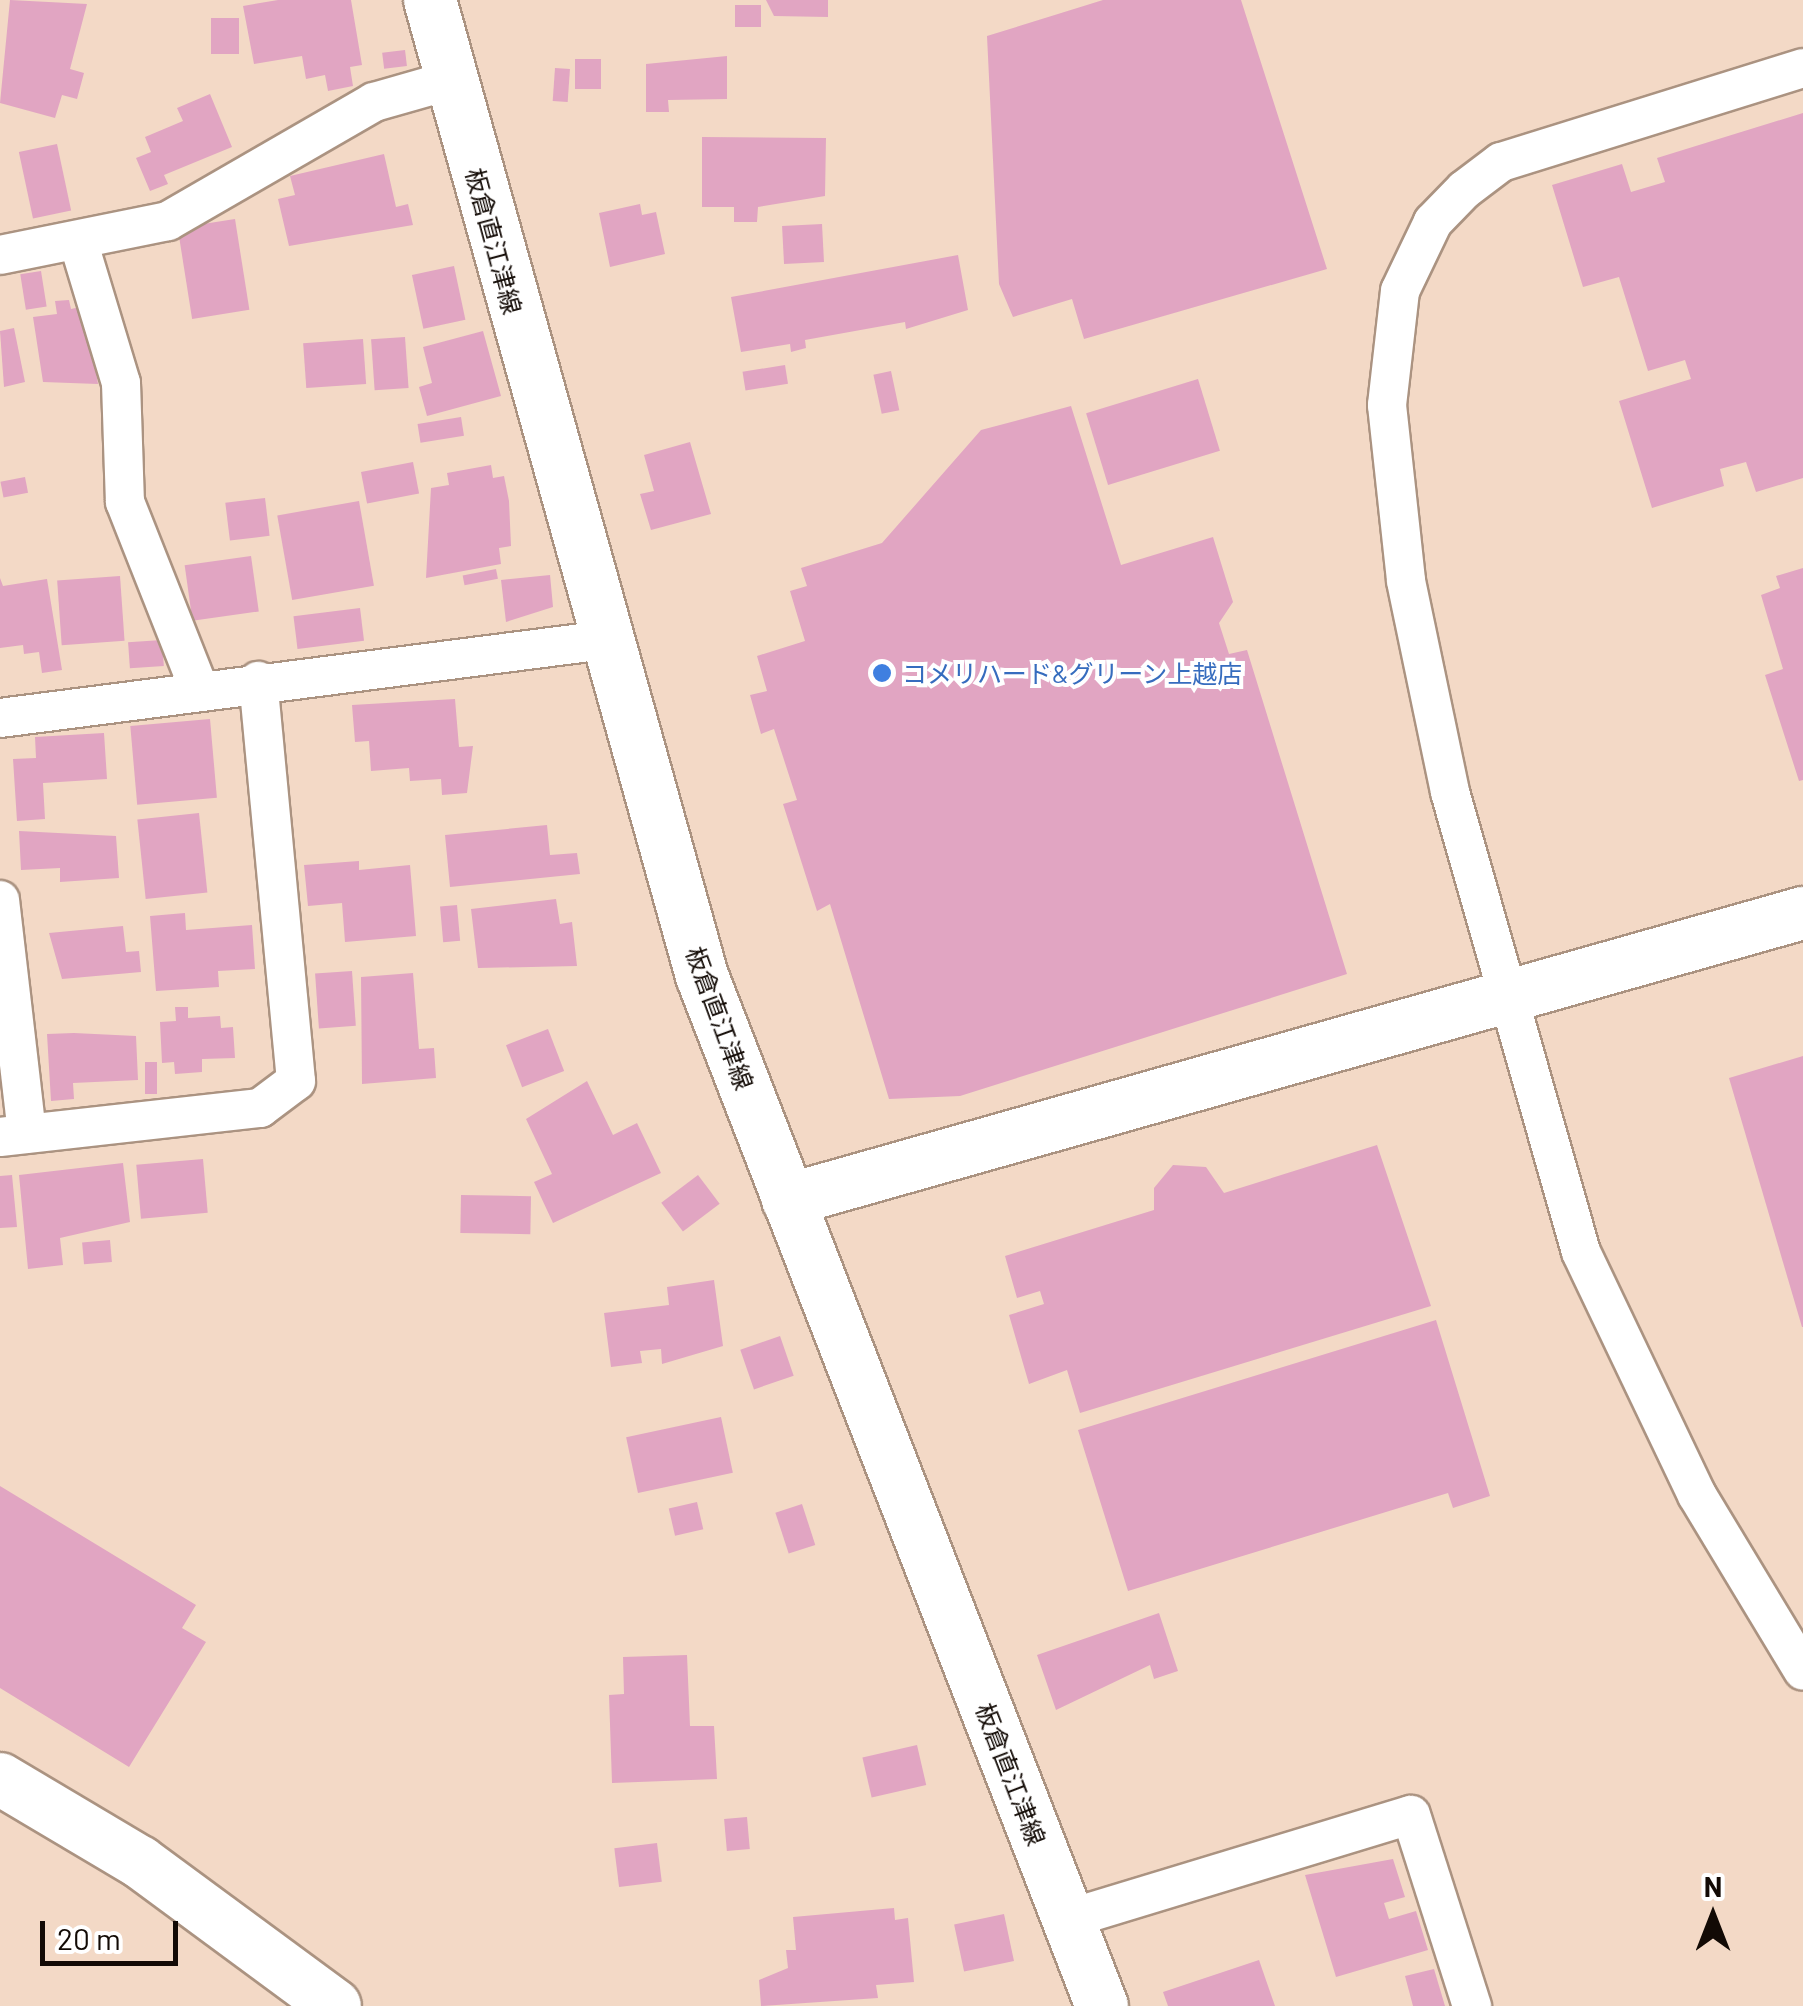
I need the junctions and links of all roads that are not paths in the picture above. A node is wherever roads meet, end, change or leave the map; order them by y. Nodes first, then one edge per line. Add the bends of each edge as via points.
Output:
1 (430, 0) edge
2 (1803, 68) edge
3 (451, 80) junction
4 (79, 244) junction
5 (0, 255) edge
6 (606, 640) junction
7 (258, 681) junction
8 (199, 689) junction
9 (0, 718) edge
10 (0, 900) edge
11 (1803, 913) edge
12 (1510, 1003) junction
13 (13, 1135) edge
14 (788, 1200) junction
15 (1803, 1671) edge
16 (0, 1780) edge
17 (1068, 1919) junction
18 (335, 2006) edge
19 (1102, 2006) edge
20 (1472, 2006) edge

1 - 3 main road, 板倉直江津線
2 - 12 street via 1501,162 1433,222 1400,291 1387,405 1406,581 1450,792
3 - 4 street via 374,102 168,221
3 - 6 main road, 板倉直江津線
4 - 5 street
4 - 8 street via 121,383 124,502
6 - 7 street
6 - 14 main road, 板倉直江津線 via 702,976
7 - 8 street
7 - 13 street via 299,1040 296,1081 260,1108
8 - 9 street
10 - 13 street
11 - 12 main road
12 - 14 main road
12 - 15 street via 1581,1252 1697,1495
14 - 17 main road, 板倉直江津線
16 - 18 main road via 140,1862
17 - 19 main road, 板倉直江津線
17 - 20 street via 1410,1815

